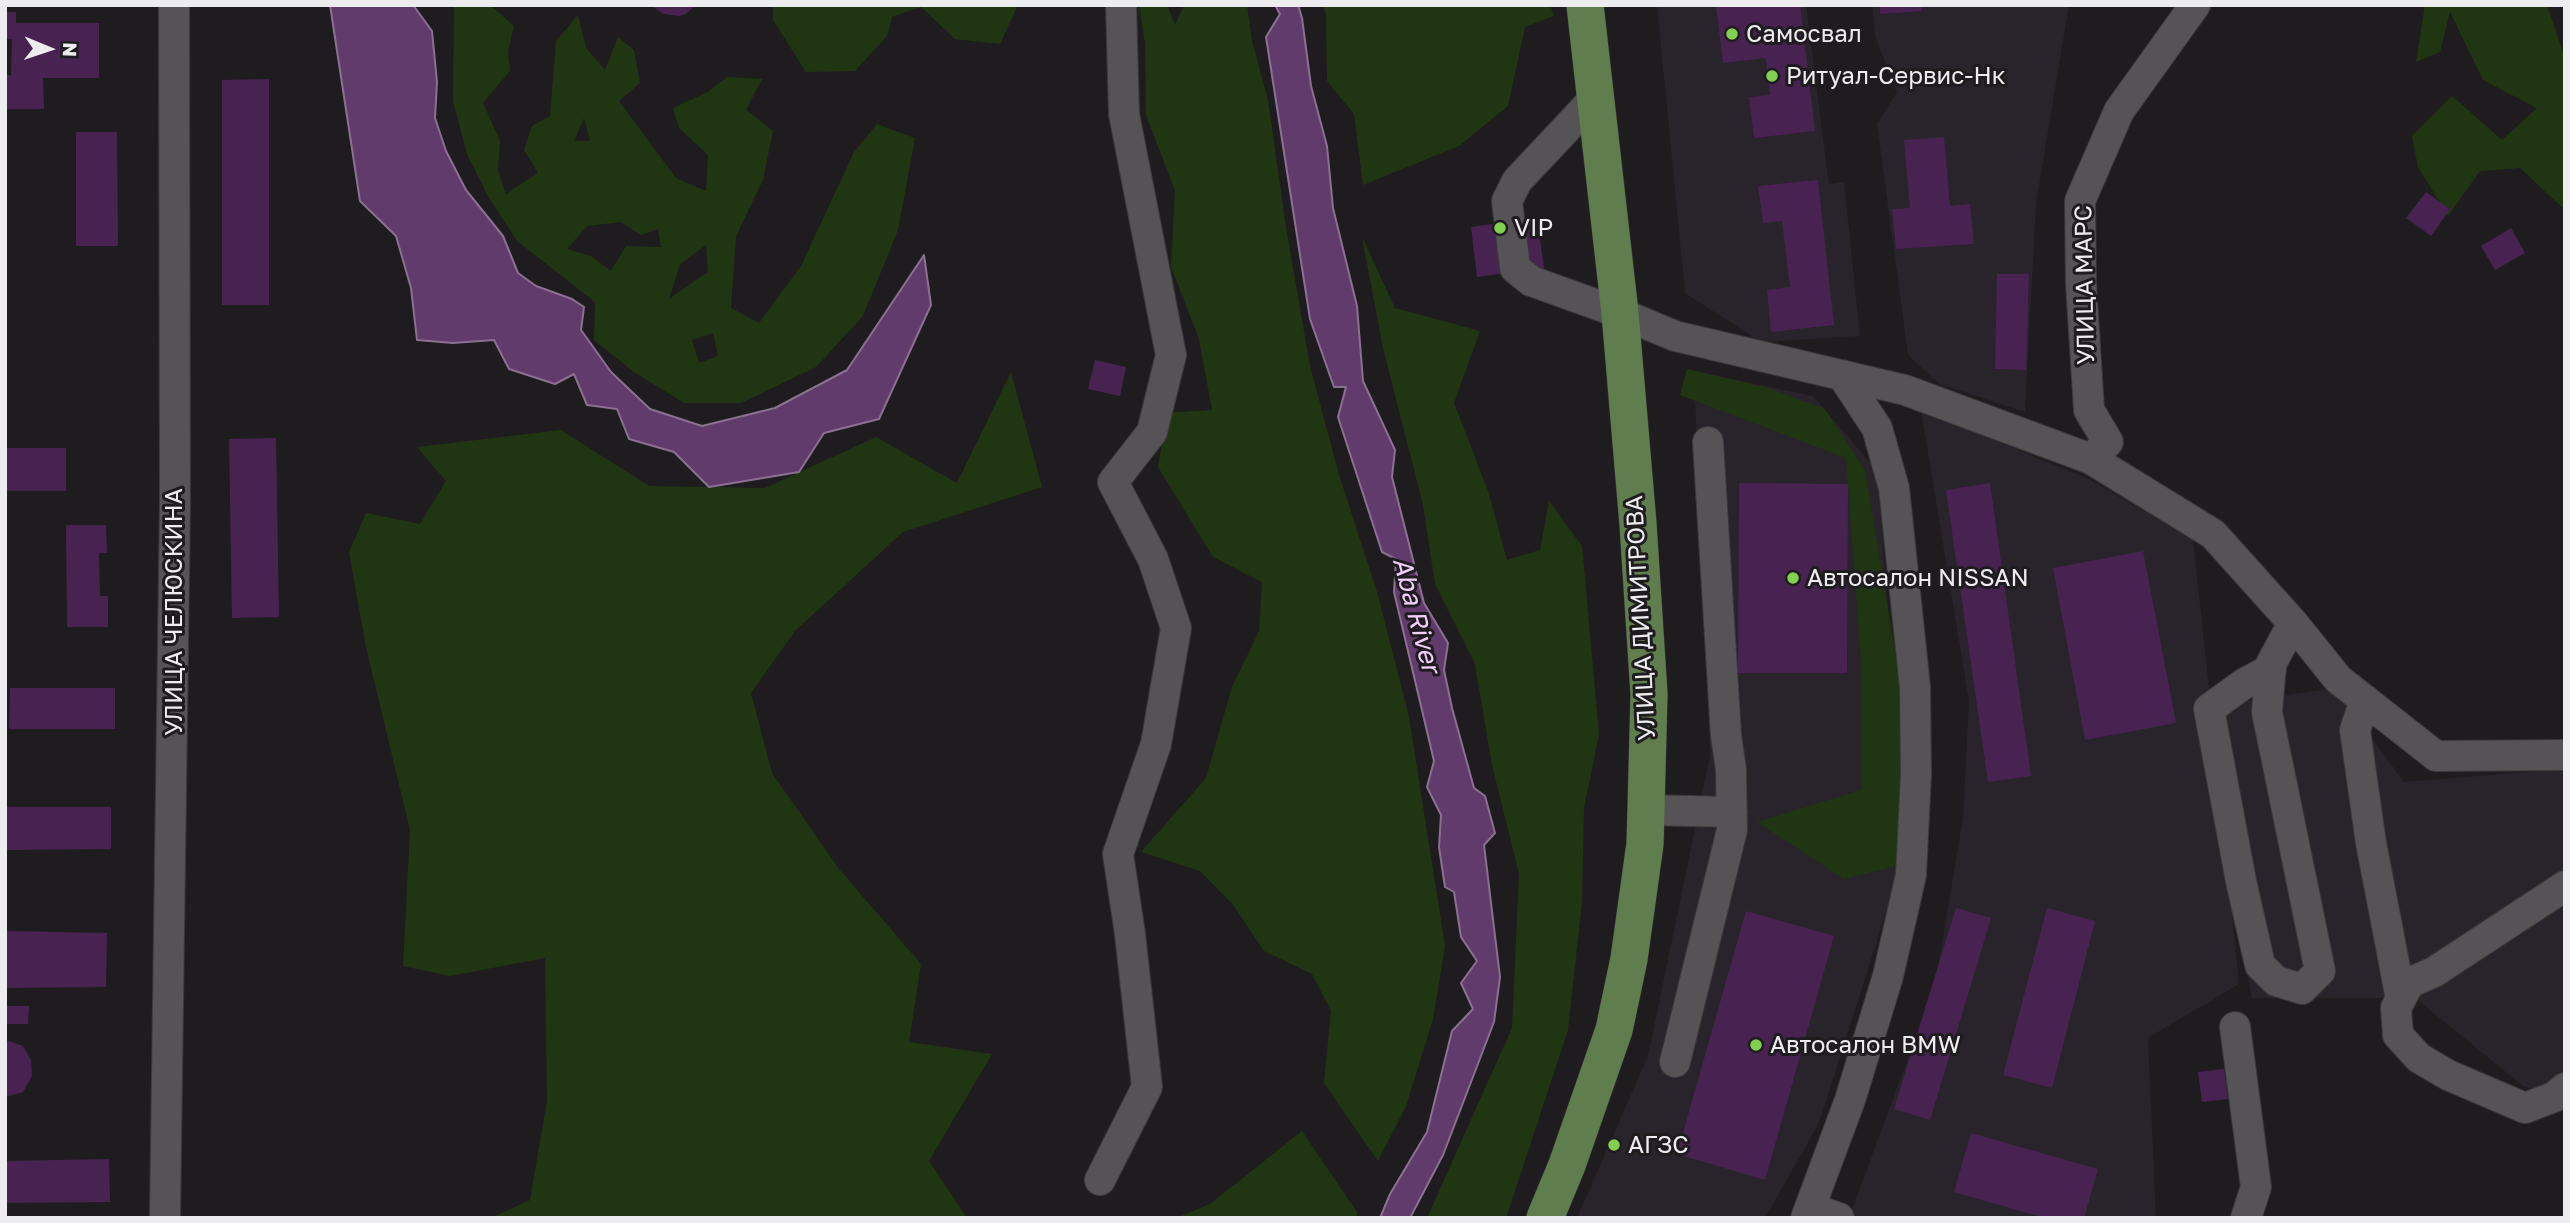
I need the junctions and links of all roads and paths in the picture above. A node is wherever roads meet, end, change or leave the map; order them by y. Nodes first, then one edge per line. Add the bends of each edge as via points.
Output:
1 (174, 5) edge
2 (1121, 5) edge
3 (1585, 5) edge
4 (2195, 5) edge
5 (1595, 98) junction
6 (1620, 313) junction
7 (1842, 375) junction
8 (1708, 442) dead end
9 (2091, 459) junction
10 (2293, 623) junction
11 (2270, 669) junction
12 (2365, 700) junction
13 (2565, 755) edge
14 (1646, 810) junction
15 (1732, 812) junction
16 (2565, 886) edge
17 (2401, 999) junction
18 (2235, 1027) dead end
19 (1675, 1062) dead end
20 (2565, 1088) edge
21 (1100, 1180) dead end
22 (1808, 1213) edge
23 (165, 1218) edge
24 (1545, 1218) edge
25 (1839, 1218) edge
26 (2246, 1218) edge

1 - 23 street, УЛИЦА ЧЕЛЮСКИНА via 174,516
2 - 21 street via 1124,114 1171,355 1152,432 1113,482 1153,559 1176,628 1156,744 1118,854 1147,1087
3 - 5 main road, УЛИЦА ДИМИТРОВА
4 - 9 street, УЛИЦА МАРС via 2119,111 2080,201 2089,410 2108,442
5 - 6 main road, УЛИЦА ДИМИТРОВА
5 - 6 street via 1517,181 1507,201 1508,215 1515,268 1531,281
6 - 7 street via 1675,336
6 - 14 main road, УЛИЦА ДИМИТРОВА via 1649,694
7 - 9 street via 1905,390
7 - 22 street via 1877,428 1894,488 1915,687 1916,774 1911,875 1888,976 1850,1100
8 - 15 street
9 - 10 street via 2213,534
10 - 11 street
10 - 12 street via 2338,679
11 - 11 street via 2267,712 2320,971 2302,989 2276,981 2259,965 2209,709
12 - 13 street via 2436,756
12 - 17 street via 2355,730
14 - 15 street
14 - 24 main road, УЛИЦА ДИМИТРОВА via 1629,959 1614,1030
15 - 19 street via 1726,863
16 - 17 street via 2434,972 2409,983
17 - 20 street via 2396,1008 2398,1035 2419,1058 2448,1075 2525,1108
18 - 26 street via 2256,1186
22 - 25 street

